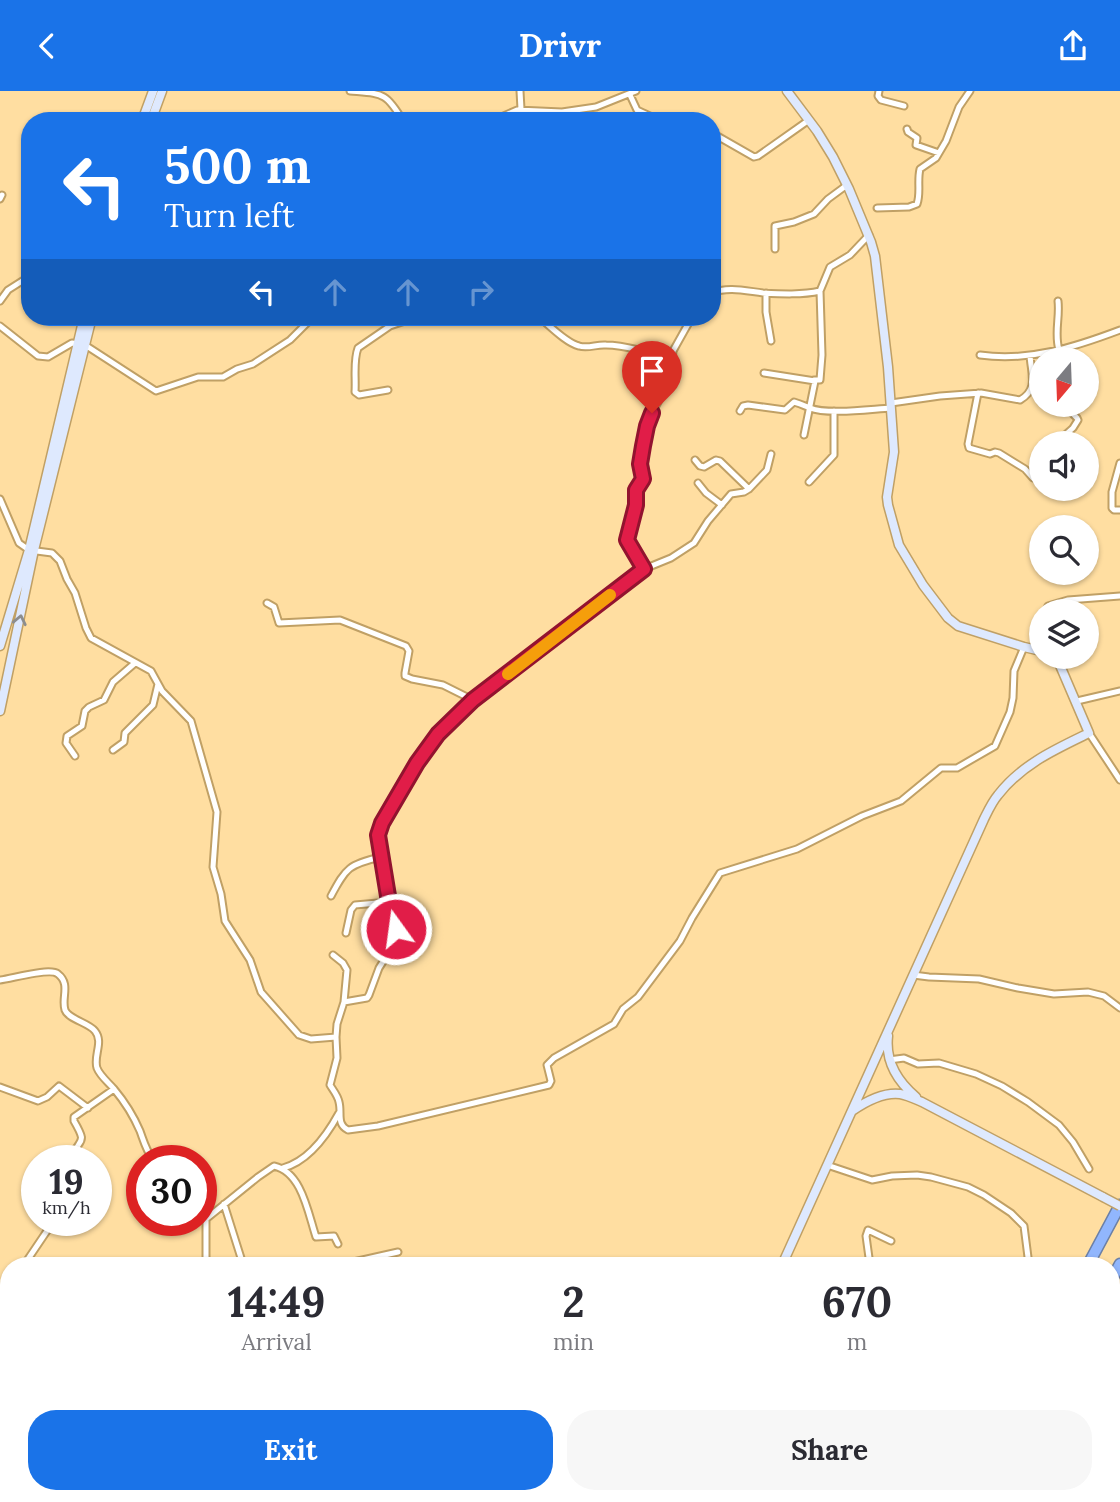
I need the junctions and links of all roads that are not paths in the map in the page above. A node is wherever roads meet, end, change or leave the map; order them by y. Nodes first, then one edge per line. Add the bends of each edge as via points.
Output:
1 (153, 91) edge
2 (162, 91) edge
3 (351, 91) edge
4 (520, 91) edge
5 (787, 91) edge
6 (879, 91) edge
7 (970, 91) edge
8 (633, 93) edge
9 (904, 106) dead end
10 (521, 109) junction
11 (145, 112) edge
12 (154, 112) edge
13 (397, 112) edge
14 (510, 112) edge
15 (641, 112) edge
16 (809, 120) junction
17 (907, 129) dead end
18 (721, 137) edge
19 (939, 153) junction
20 (847, 185) junction
21 (877, 208) dead end
22 (869, 235) junction
23 (775, 249) dead end
24 (21, 283) edge
25 (0, 285) edge
26 (9, 290) junction
27 (721, 290) edge
28 (820, 291) junction
29 (766, 293) junction
30 (1058, 300) dead end
31 (0, 301) edge
32 (0, 326) edge
33 (83, 326) edge
34 (88, 326) edge
35 (304, 326) edge
36 (390, 326) edge
37 (550, 326) edge
38 (687, 326) edge
39 (1120, 330) edge
40 (771, 341) dead end
41 (81, 344) junction
42 (1058, 347) edge
43 (1071, 347) edge
44 (672, 355) junction
45 (980, 355) dead end
46 (1029, 355) edge
47 (764, 373) dead end
48 (814, 380) junction
49 (388, 390) dead end
50 (1029, 392) edge
51 (978, 393) junction
52 (891, 405) junction
53 (810, 408) junction
54 (740, 411) dead end
55 (834, 411) junction
56 (1076, 417) edge
57 (1070, 431) edge
58 (804, 435) dead end
59 (771, 454) dead end
60 (695, 460) dead end
61 (1120, 463) edge
62 (1029, 474) edge
63 (809, 482) dead end
64 (698, 483) dead end
65 (749, 489) junction
66 (1, 502) edge
67 (722, 505) junction
68 (1120, 510) edge
69 (32, 550) junction
70 (644, 569) junction
71 (1120, 596) edge
72 (1081, 599) edge
73 (267, 603) dead end
74 (0, 646) edge
75 (1024, 647) junction
76 (1029, 648) edge
77 (135, 663) junction
78 (1062, 669) edge
79 (158, 684) junction
80 (1120, 691) edge
81 (473, 700) junction
82 (1077, 701) junction
83 (0, 711) edge
84 (1089, 733) junction
85 (113, 750) dead end
86 (75, 756) dead end
87 (1120, 780) edge
88 (381, 857) junction
89 (331, 896) dead end
90 (389, 902) junction
91 (345, 933) dead end
92 (333, 955) dead end
93 (913, 975) junction
94 (0, 980) edge
95 (344, 1002) junction
96 (1120, 1008) edge
97 (888, 1029) junction
98 (336, 1037) junction
99 (889, 1060) junction
100 (0, 1087) edge
101 (114, 1089) junction
102 (922, 1102) junction
103 (88, 1108) junction
104 (852, 1111) junction
105 (340, 1113) junction
106 (78, 1145) edge
107 (144, 1145) edge
108 (827, 1165) junction
109 (283, 1168) junction
110 (1089, 1169) dead end
111 (223, 1203) junction
112 (1120, 1205) edge
113 (217, 1208) edge
114 (43, 1236) edge
115 (204, 1236) edge
116 (891, 1241) dead end
117 (338, 1244) dead end
118 (398, 1252) dead end
119 (29, 1257) edge
120 (205, 1257) edge
121 (241, 1257) edge
122 (376, 1257) edge
123 (786, 1257) edge
124 (869, 1257) edge
125 (1028, 1257) edge
126 (1092, 1257) edge
127 (1120, 1447) edge
128 (1120, 1453) edge

1 - 11 street
2 - 12 street
3 - 13 street via 382,95
4 - 10 street
5 - 16 street
6 - 9 street via 884,102
7 - 19 street
8 - 10 street via 569,112
8 - 15 street
10 - 14 street
16 - 18 street via 754,157
16 - 20 street
17 - 19 street via 917,138 916,145
19 - 21 street via 920,169 918,204
20 - 22 street
20 - 23 street via 814,214 775,226
22 - 28 street via 830,267
22 - 52 street
24 - 26 street
25 - 26 street
26 - 31 street
27 - 29 street
28 - 29 street
28 - 48 street via 822,362 820,380
29 - 40 street
30 - 42 street
32 - 41 street via 37,356 48,357 72,343
33 - 41 street
34 - 41 street
35 - 41 street via 253,364 223,377 198,377 156,391
36 - 49 street via 362,344 355,361 356,394
37 - 44 street via 579,346 608,345
38 - 44 street
39 - 43 street
41 - 69 street
44 - 70 street via 663,393 647,426 640,464 643,479 636,490 628,536
45 - 46 street
47 - 48 street
48 - 53 street
50 - 51 street via 1020,400
51 - 52 street
51 - 62 street via 969,448 999,453
52 - 55 street
52 - 75 street via 894,452 887,497 899,545 951,622
53 - 54 street via 794,403 785,410 746,405
53 - 55 street
53 - 58 street
55 - 63 street via 834,455
56 - 57 street
59 - 65 street via 767,470
60 - 65 street via 705,467 720,461
61 - 68 street via 1112,507
64 - 67 street
65 - 67 street via 731,494
66 - 69 street via 19,543
67 - 70 street via 691,547
69 - 74 street
69 - 77 street via 52,553 60,561 91,638
83 -> 69 street
70 - 81 street
71 - 72 street
73 - 81 street via 274,607 279,624 340,620 406,646 410,651 405,676 443,685
75 - 76 street
75 - 105 street via 1014,671 1010,712 995,746 957,768 942,768 901,801 797,849 720,873 680,941 614,1024 547,1065 549,1085 348,1131
77 - 79 street via 151,671
77 - 86 street via 113,682 104,700 87,709 82,726 67,736 66,743
78 - 82 street
79 - 85 street via 153,705
79 - 98 street via 193,726 217,812 213,867 224,917 250,960 261,992 299,1035
80 - 82 street
81 - 88 street via 438,734 417,763 379,829
82 - 84 street
84 - 87 street
84 - 93 street via 1040,757 997,796
88 - 89 street via 352,866
88 - 90 street
90 - 91 street via 355,905
90 - 95 street via 396,929 391,949 367,998
92 - 95 street via 346,970
93 - 96 street via 979,979 1054,994 1088,992 1104,996
93 - 97 street
94 - 101 street via 52,971 59,974 65,984 64,1009 94,1029 99,1044 97,1067
95 - 98 street
97 - 99 street
97 - 104 street
98 - 105 street via 337,1058 330,1085
99 - 102 street via 897,1078
99 - 110 street via 939,1063 1002,1086 1059,1125
100 - 103 street via 38,1101 59,1086
101 - 103 street
101 - 107 street
102 - 104 street via 895,1094
102 - 112 street, bridge
103 - 106 street via 74,1119 82,1135
104 - 108 street
105 - 109 street via 325,1137 301,1160
108 - 123 street
108 - 125 street via 872,1180 917,1175 968,1187 1012,1213 1024,1226
109 - 111 street via 271,1167
109 - 117 street via 300,1189 316,1237 334,1236
111 - 113 street
111 - 121 street
112 - 126 highway
114 - 119 street
115 - 120 street
116 - 124 street via 868,1230
118 - 122 street
127 - 128 street

